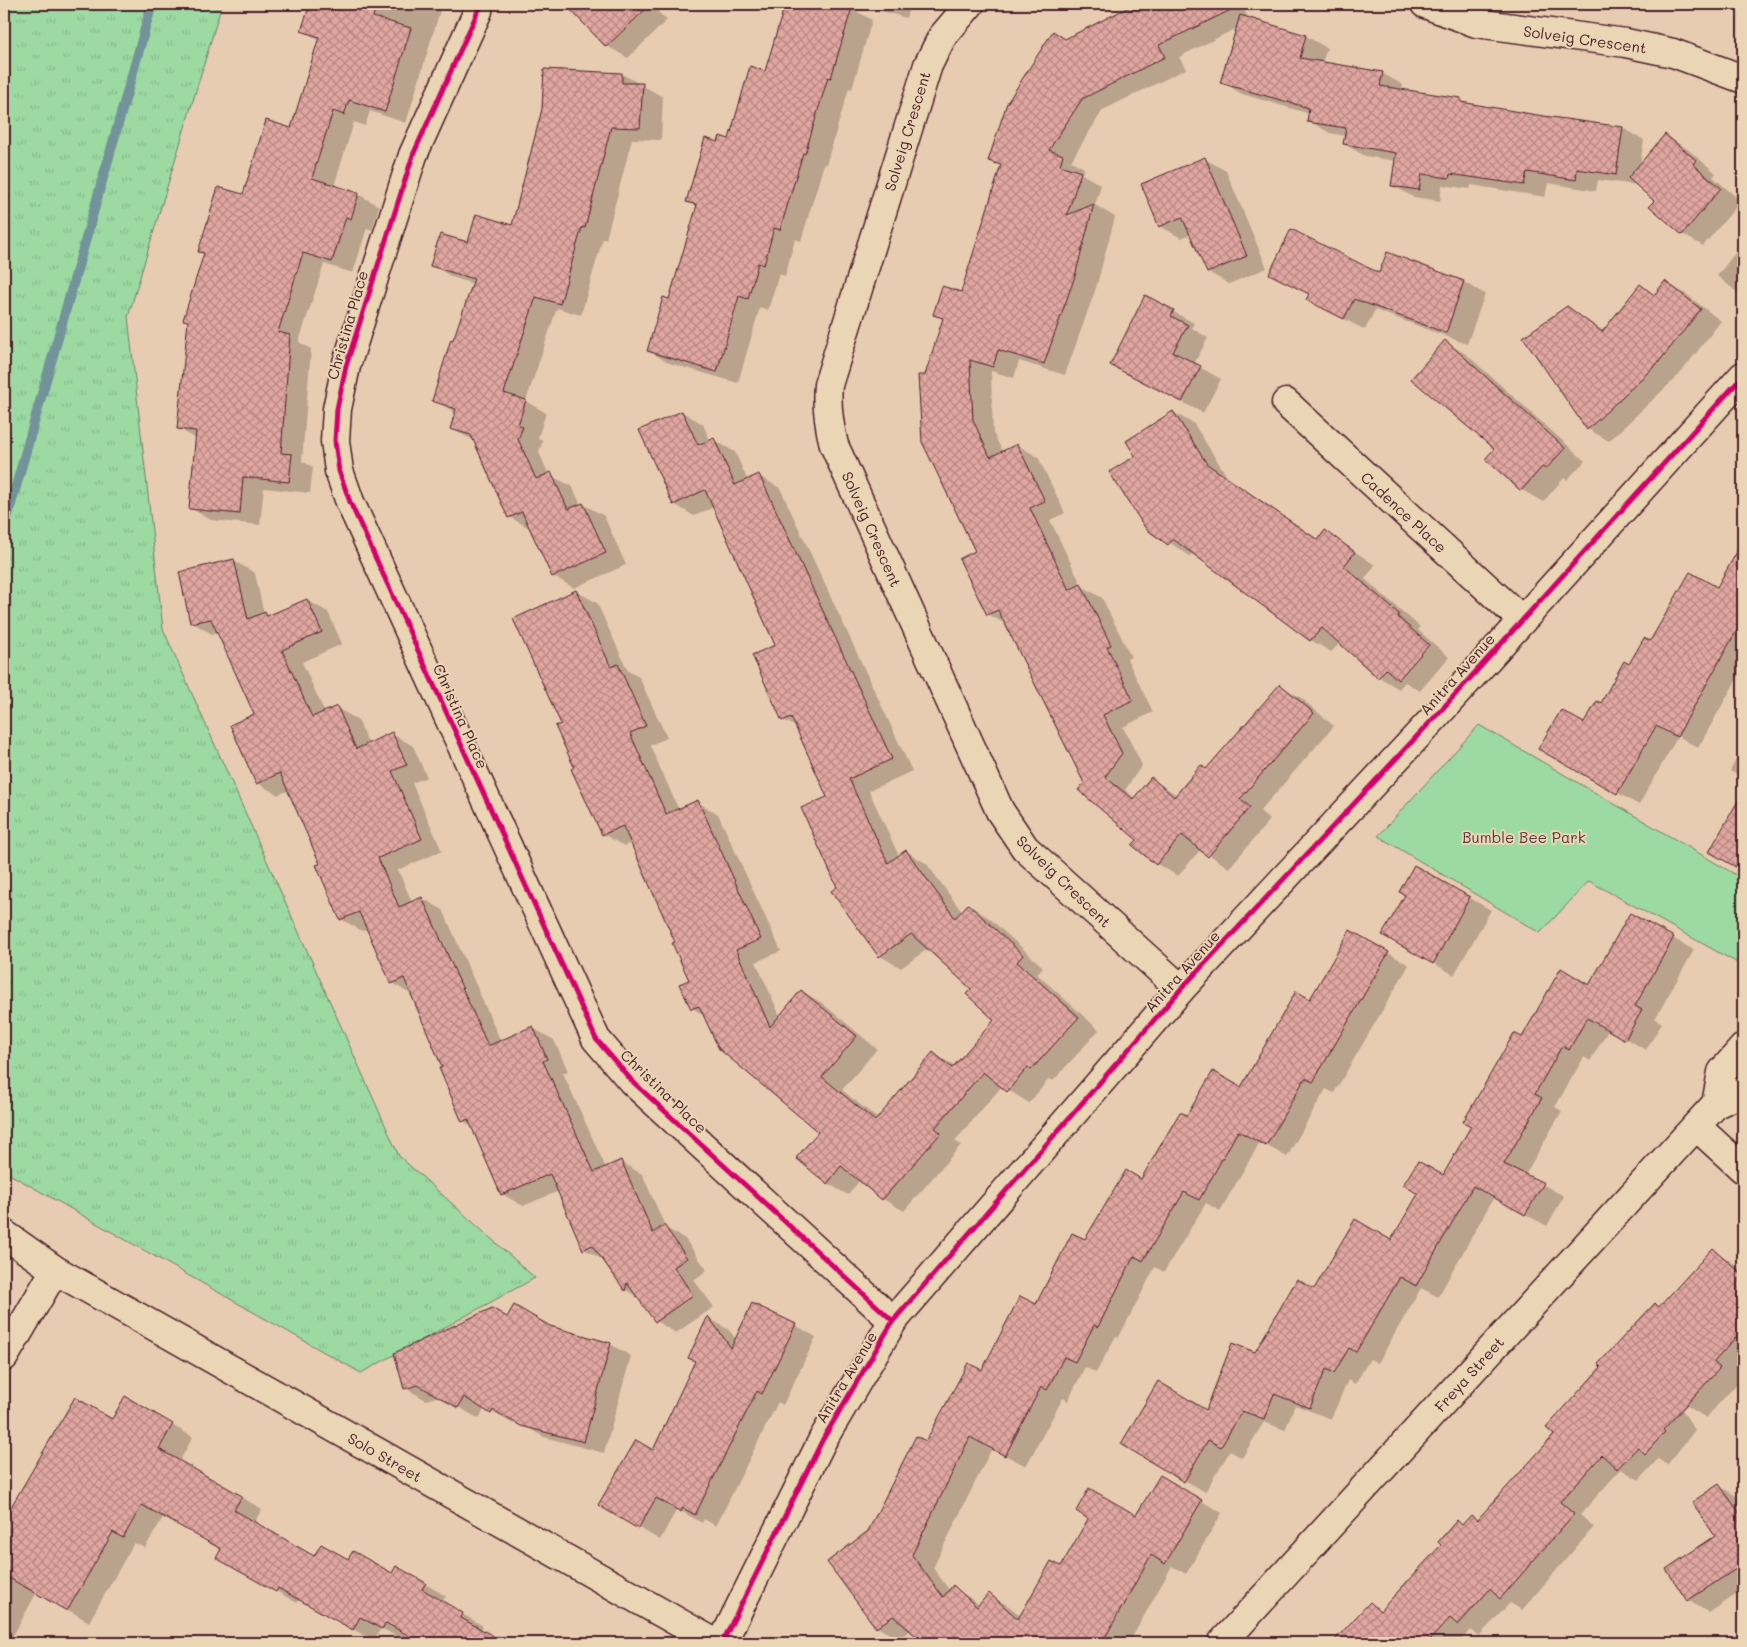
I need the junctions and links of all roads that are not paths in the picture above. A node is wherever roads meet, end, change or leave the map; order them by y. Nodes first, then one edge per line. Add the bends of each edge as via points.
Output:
1 (970, 4) edge
2 (1425, 4) edge
3 (478, 11) dead end
4 (1743, 79) edge
5 (1743, 376) edge
6 (1286, 403) dead end
7 (1522, 620) junction
8 (1181, 989) junction
9 (1743, 1048) edge
10 (1743, 1092) edge
11 (1716, 1104) junction
12 (1696, 1126) junction
13 (1743, 1169) edge
14 (4, 1234) edge
15 (56, 1270) junction
16 (893, 1321) junction
17 (4, 1357) edge
18 (715, 1643) edge
19 (722, 1643) edge
20 (1222, 1643) edge

1 - 8 street, Solveig Crescent via 942,37 928,65 828,385 829,428 1000,811 1013,832 1025,848
2 - 4 street, Solveig Crescent via 1476,23 1626,43 1673,53
3 - 16 street, Christina Place via 413,155 349,357 337,408 335,441 339,471 354,511 596,1039 632,1081
5 - 7 street, Anitra Avenue
6 - 7 street, Cadence Place
7 - 8 street, Anitra Avenue
8 - 16 street, Anitra Avenue
9 - 11 street via 1722,1072
10 - 11 street, Freya Street
11 - 12 street, Freya Street
12 - 13 street
12 - 20 street, Freya Street
14 - 15 street, Solo Street
15 - 17 street
15 - 18 street, Solo Street
16 - 19 street, Anitra Avenue via 819,1446

